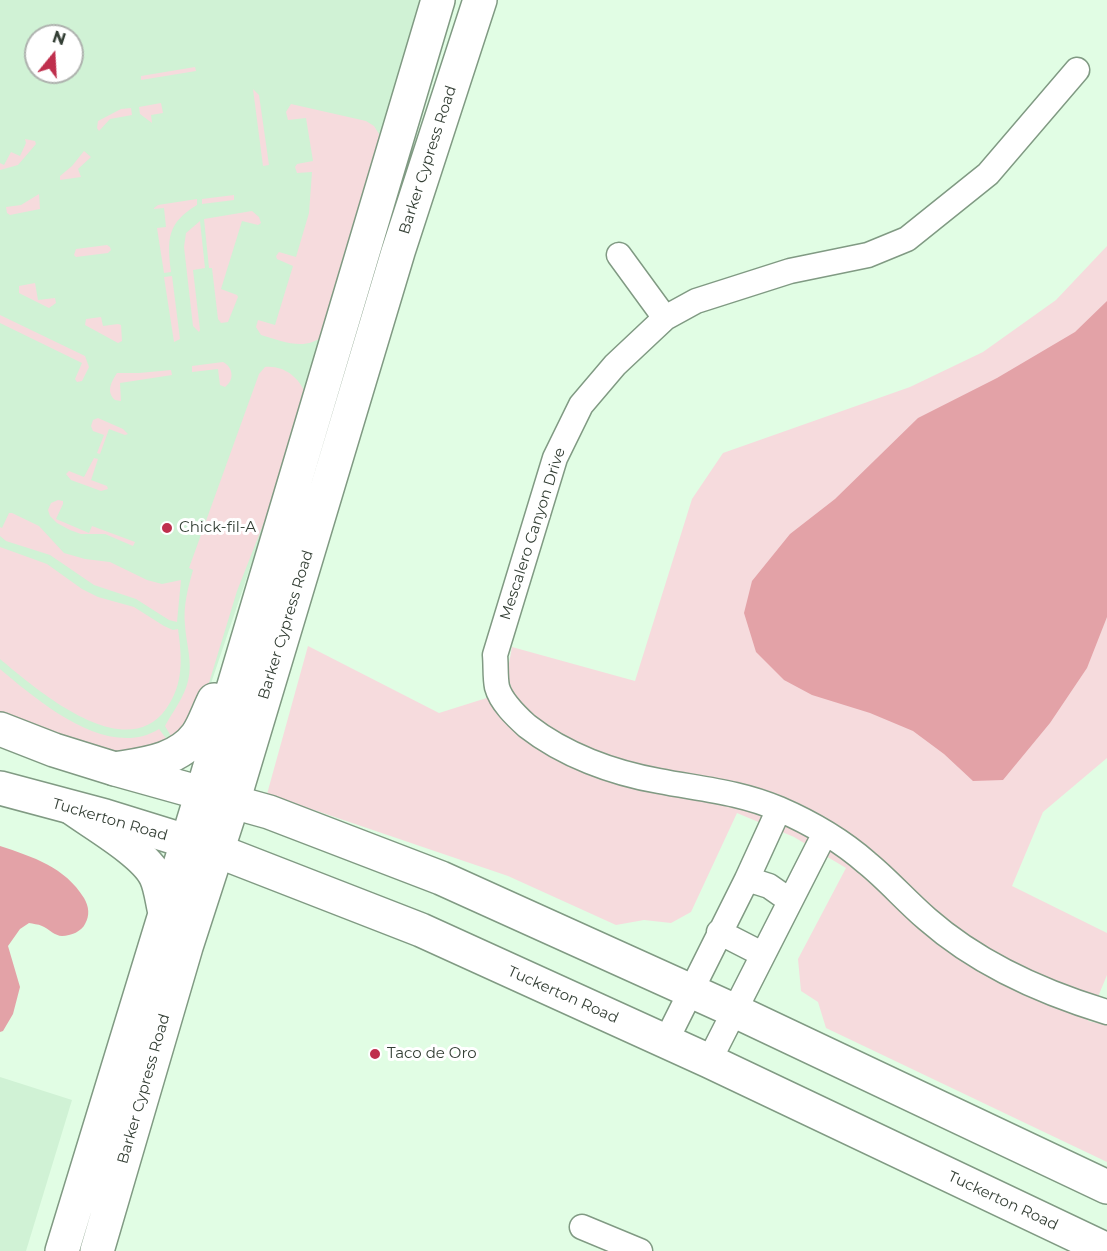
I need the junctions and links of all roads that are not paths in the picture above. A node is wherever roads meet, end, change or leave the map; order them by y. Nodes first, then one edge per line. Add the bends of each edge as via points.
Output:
1 (438, 0) edge
2 (480, 0) edge
3 (1077, 70) dead end
4 (403, 120) junction
5 (619, 255) dead end
6 (380, 309) junction
7 (665, 318) junction
8 (246, 644) junction
9 (0, 729) edge
10 (115, 769) junction
11 (0, 788) edge
12 (202, 793) junction
13 (233, 802) junction
14 (72, 808) junction
15 (779, 809) junction
16 (825, 833) junction
17 (187, 842) junction
18 (218, 851) junction
19 (747, 879) junction
20 (789, 900) junction
21 (165, 913) junction
22 (719, 932) junction
23 (762, 954) junction
24 (690, 990) junction
25 (734, 1010) junction
26 (1107, 1011) edge
27 (666, 1041) junction
28 (709, 1061) junction
29 (1107, 1187) edge
30 (582, 1227) dead end
31 (1107, 1250) edge
32 (62, 1251) edge
33 (97, 1251) edge
34 (640, 1251) edge

1 - 4 main road, Barker Cypress Road
2 - 6 main road, Barker Cypress Road
3 - 7 street, Mescalero Canyon Drive via 988,174 907,239 868,255 751,282 696,301
4 - 6 main road via 418,130 389,230
4 - 8 main road, Barker Cypress Road
5 - 7 street
6 - 13 main road, Barker Cypress Road
7 - 15 street, Mescalero Canyon Drive via 615,365 581,405 555,458 495,655 498,688 514,716 542,737 604,768 745,796
8 - 10 main road via 191,742 152,763
8 - 12 main road, Barker Cypress Road
9 - 10 main road
10 - 12 main road
11 - 14 main road, Tuckerton Road
12 - 13 main road
12 - 17 main road, Barker Cypress Road
13 - 18 main road, Barker Cypress Road
13 - 24 main road via 441,878
14 - 17 main road, Tuckerton Road
14 - 21 main road via 150,867 160,887
15 - 16 street, Mescalero Canyon Drive
15 - 19 street
16 - 20 street
16 - 26 street, Mescalero Canyon Drive via 867,862 927,920 968,950 1061,996
17 - 18 main road, Tuckerton Road
17 - 21 main road, Barker Cypress Road
18 - 27 main road, Tuckerton Road via 421,930
18 - 33 main road, Barker Cypress Road
19 - 20 street via 768,886
19 - 22 street
20 - 23 street
21 - 32 main road, Barker Cypress Road
22 - 23 street
22 - 24 street
23 - 25 street
24 - 25 main road
24 - 27 street
25 - 28 street
25 - 29 main road
27 - 28 main road, Tuckerton Road
28 - 31 main road, Tuckerton Road
30 - 34 street

